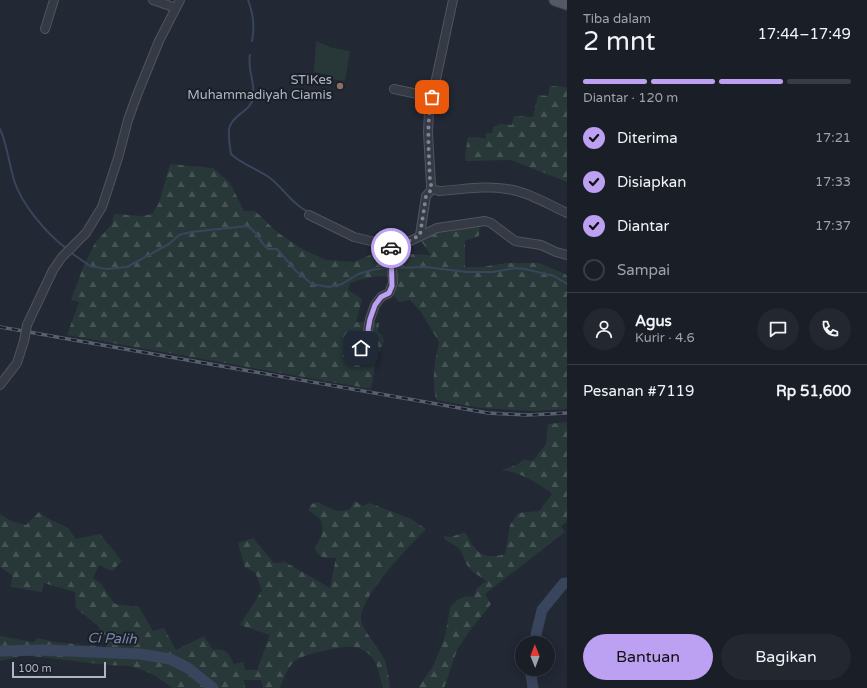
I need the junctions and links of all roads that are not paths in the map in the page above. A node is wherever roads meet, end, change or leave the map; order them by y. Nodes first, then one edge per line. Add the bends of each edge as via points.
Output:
1 (54, 0) edge
2 (153, 0) edge
3 (180, 0) edge
4 (452, 0) edge
5 (555, 0) edge
6 (567, 4) edge
7 (176, 8) junction
8 (45, 29) dead end
9 (394, 89) dead end
10 (432, 97) junction
11 (432, 189) junction
12 (567, 213) edge
13 (309, 215) dead end
14 (420, 235) junction
15 (391, 246) junction
16 (567, 255) edge
17 (361, 348) dead end
18 (0, 385) edge

1 - 8 street
2 - 7 street
3 - 7 street
4 - 10 street
5 - 6 main road
7 - 18 street, bridge via 159,41 137,95 102,207 86,233 62,256 53,270 27,324 17,363
9 - 10 street
10 - 11 street via 428,132
11 - 12 street via 508,189 531,196
11 - 14 street via 426,196
13 - 15 street via 354,237
14 - 15 street via 402,245
14 - 16 street via 437,228 485,221 516,241 541,245
15 - 17 street via 392,286 389,293 381,297 375,305 368,330 370,335

